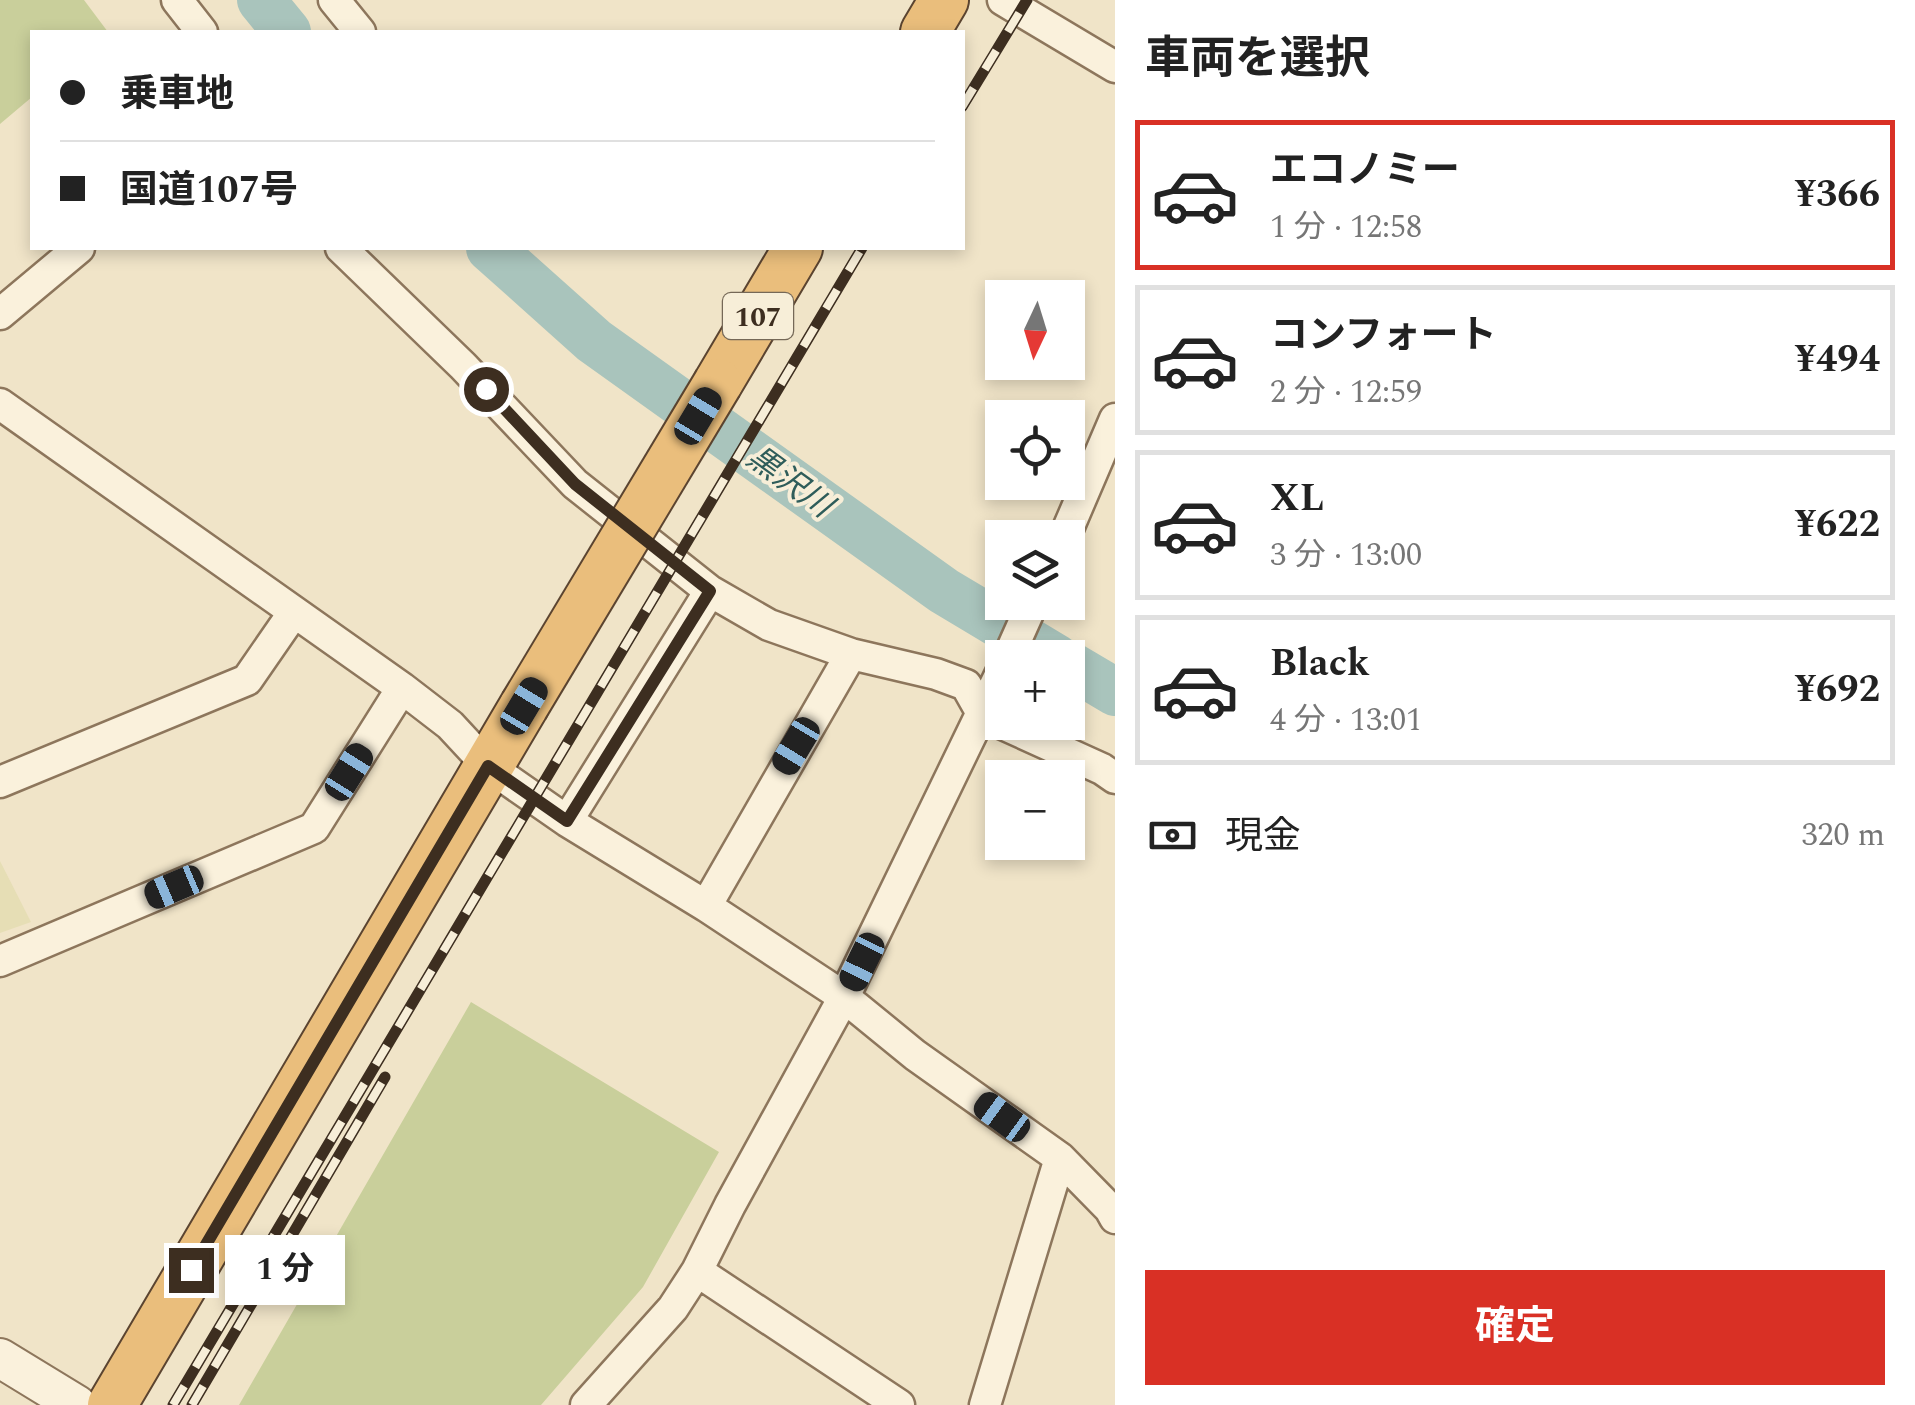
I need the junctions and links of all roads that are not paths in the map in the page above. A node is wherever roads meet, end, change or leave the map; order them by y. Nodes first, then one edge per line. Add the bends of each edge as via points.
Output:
1 (177, 0) edge
2 (334, 0) edge
3 (944, 0) edge
4 (1002, 0) edge
5 (200, 30) edge
6 (358, 30) edge
7 (926, 30) edge
8 (1115, 67) edge
9 (77, 250) edge
10 (344, 250) edge
11 (797, 250) edge
12 (0, 314) edge
13 (0, 404) edge
14 (1115, 420) edge
15 (1072, 520) edge
16 (710, 591) junction
17 (294, 612) junction
18 (851, 654) junction
19 (402, 688) junction
20 (985, 691) edge
21 (985, 709) edge
22 (1060, 740) edge
23 (488, 766) junction
24 (1115, 778) edge
25 (0, 782) edge
26 (567, 821) junction
27 (706, 906) junction
28 (0, 961) edge
29 (844, 998) junction
30 (1060, 1158) junction
31 (1115, 1218) edge
32 (697, 1271) junction
33 (0, 1358) edge
34 (77, 1405) edge
35 (112, 1405) edge
36 (586, 1405) edge
37 (899, 1405) edge
38 (985, 1405) edge

1 - 5 street
2 - 6 street
3 - 7 highway
4 - 8 street
9 - 12 street
10 - 16 street via 575,484
11 - 23 highway, 107, bridge
13 - 17 street
14 - 15 street
16 - 18 street via 770,625
16 - 26 street
17 - 19 street
17 - 25 street via 246,680
18 - 20 street
18 - 27 street
19 - 23 street
19 - 28 street via 314,828
21 - 29 street
22 - 24 street
23 - 26 street
23 - 35 highway, 107
26 - 27 street
27 - 29 street
29 - 30 street
29 - 32 street
30 - 31 street
30 - 38 street
32 - 36 street via 673,1308
32 - 37 street
33 - 34 street

